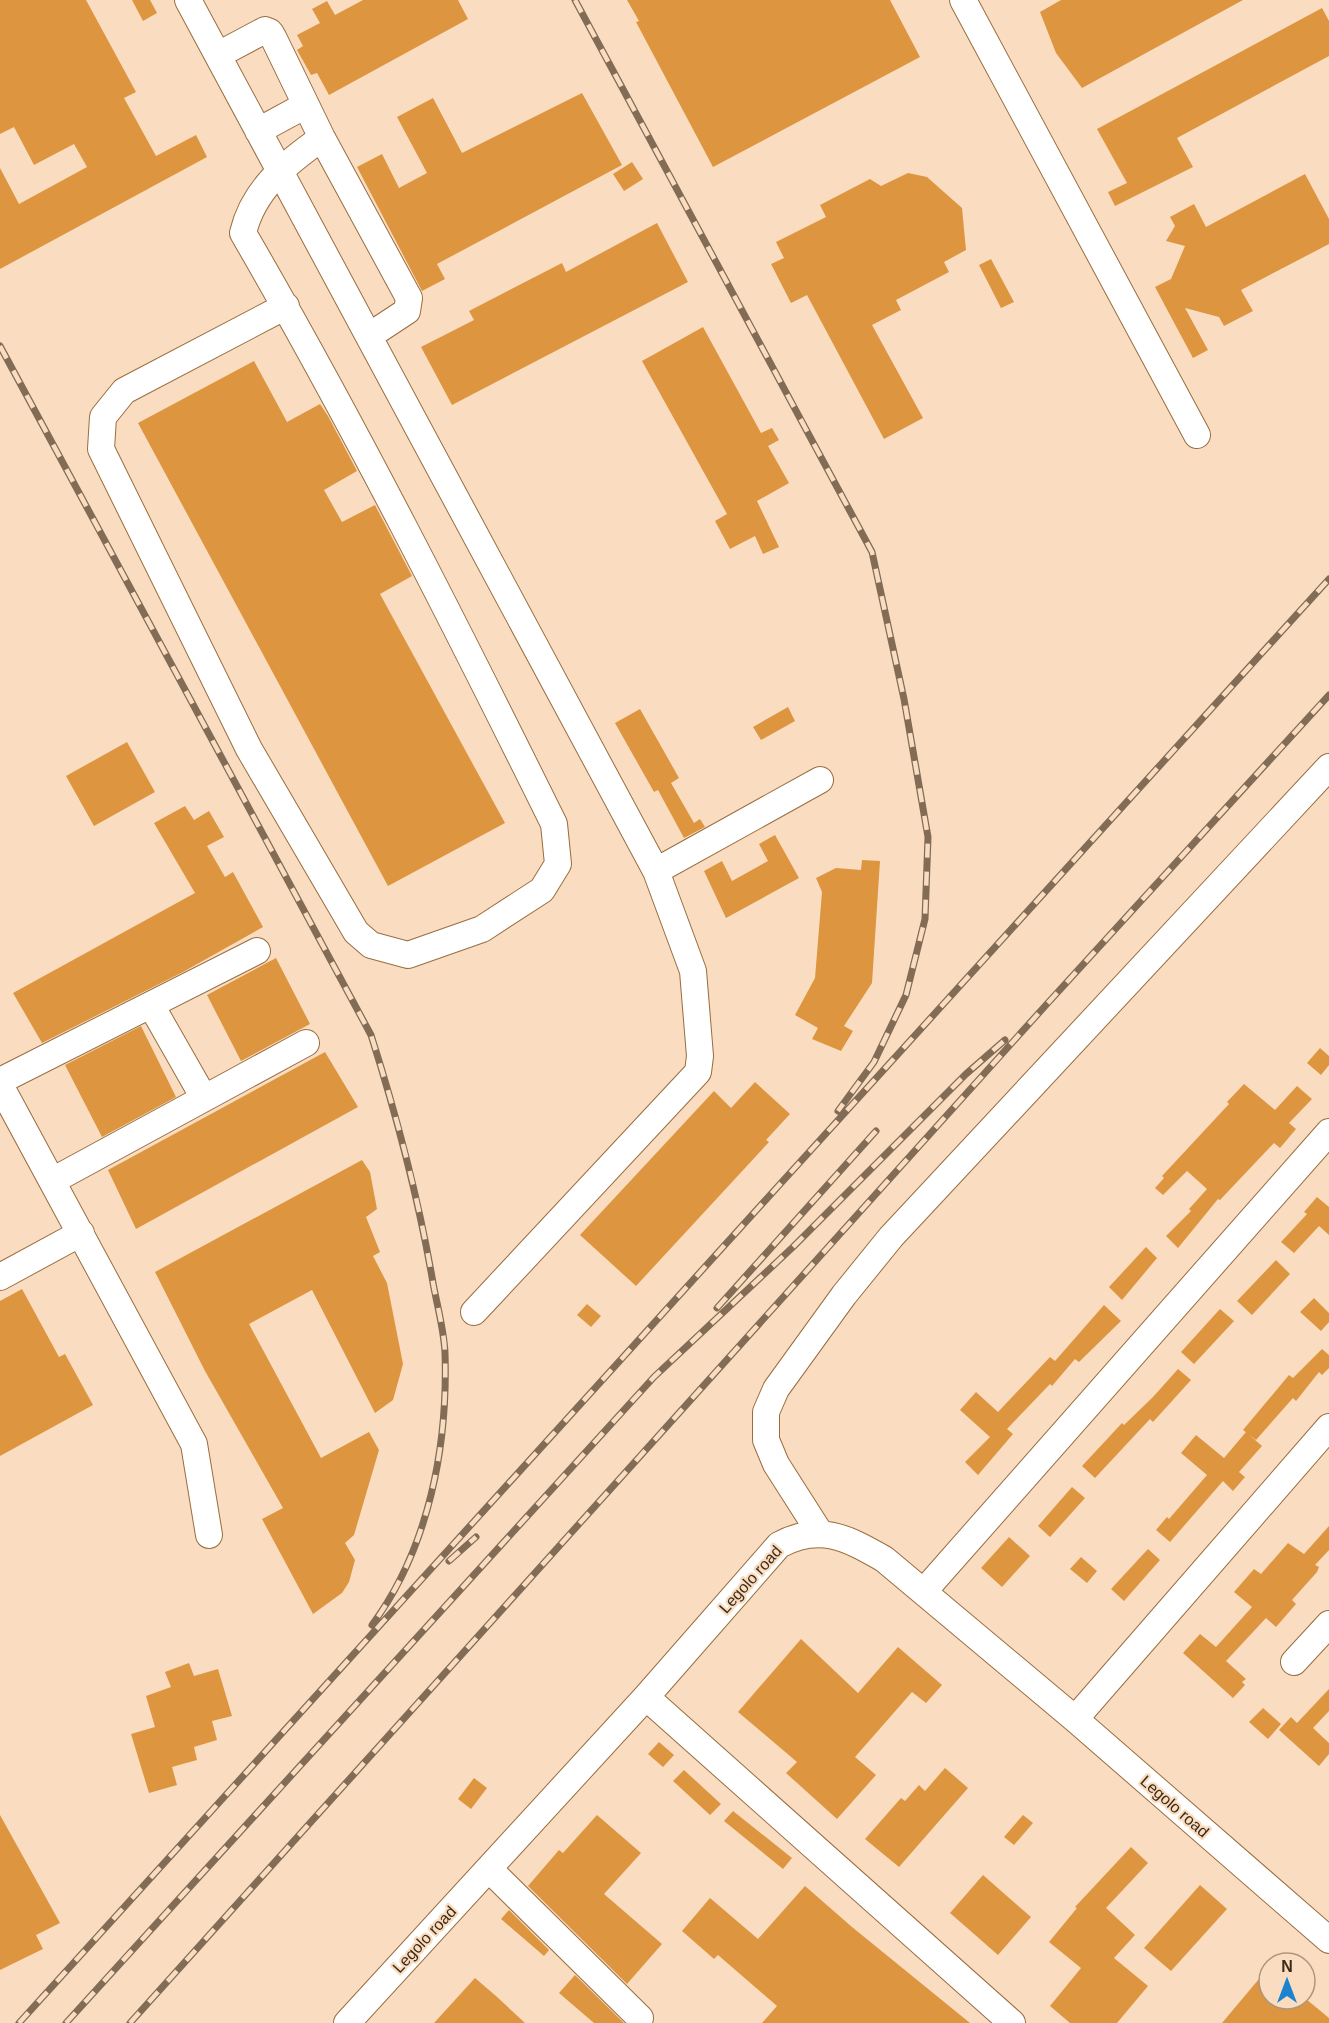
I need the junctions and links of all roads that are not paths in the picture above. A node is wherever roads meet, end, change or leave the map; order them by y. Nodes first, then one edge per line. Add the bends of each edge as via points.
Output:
1 (188, 0) edge
2 (963, 0) edge
3 (218, 55) junction
4 (306, 105) junction
5 (258, 131) junction
6 (322, 138) junction
7 (280, 171) junction
8 (286, 306) junction
9 (369, 336) junction
10 (1197, 435) dead end
11 (1329, 767) edge
12 (820, 780) dead end
13 (656, 871) junction
14 (257, 951) dead end
15 (151, 1005) junction
16 (306, 1043) dead end
17 (0, 1083) edge
18 (204, 1098) junction
19 (1329, 1131) edge
20 (52, 1181) junction
21 (81, 1233) junction
22 (0, 1277) edge
23 (474, 1312) dead end
24 (1327, 1433) edge
25 (820, 1533) junction
26 (209, 1535) dead end
27 (925, 1590) junction
28 (1329, 1624) edge
29 (1294, 1662) dead end
30 (646, 1697) junction
31 (1075, 1719) junction
32 (489, 1869) junction
33 (1329, 1940) edge
34 (640, 2018) dead end
35 (347, 2023) edge
36 (1012, 2023) edge

1 - 3 street
2 - 10 street
3 - 4 street via 265,30 270,32
3 - 5 street
4 - 5 street
4 - 6 street
5 - 7 street
6 - 7 street
6 - 9 street via 409,298 407,311
7 - 8 street via 257,195 243,233
7 - 9 street
8 - 8 street via 124,391 103,417 101,449 249,749 356,932 371,945 408,955 482,929 542,890 558,864 554,824 424,561
9 - 13 street
11 - 25 street via 891,1237 776,1389 766,1412 766,1440 776,1464
12 - 13 street
13 - 23 street via 693,971 698,1072
14 - 15 street
15 - 17 street
15 - 18 street
16 - 18 street
17 - 20 street
18 - 20 street
19 - 27 street
20 - 21 street
21 - 22 street
21 - 26 street via 194,1444
24 - 31 street
25 - 27 street, Legolo road via 848,1539 884,1559
25 - 30 street, Legolo road via 796,1535 779,1545
27 - 31 street, Legolo road
28 - 29 street
30 - 32 street, Legolo road
30 - 36 street
31 - 33 street, Legolo road
32 - 34 street
32 - 35 street, Legolo road

